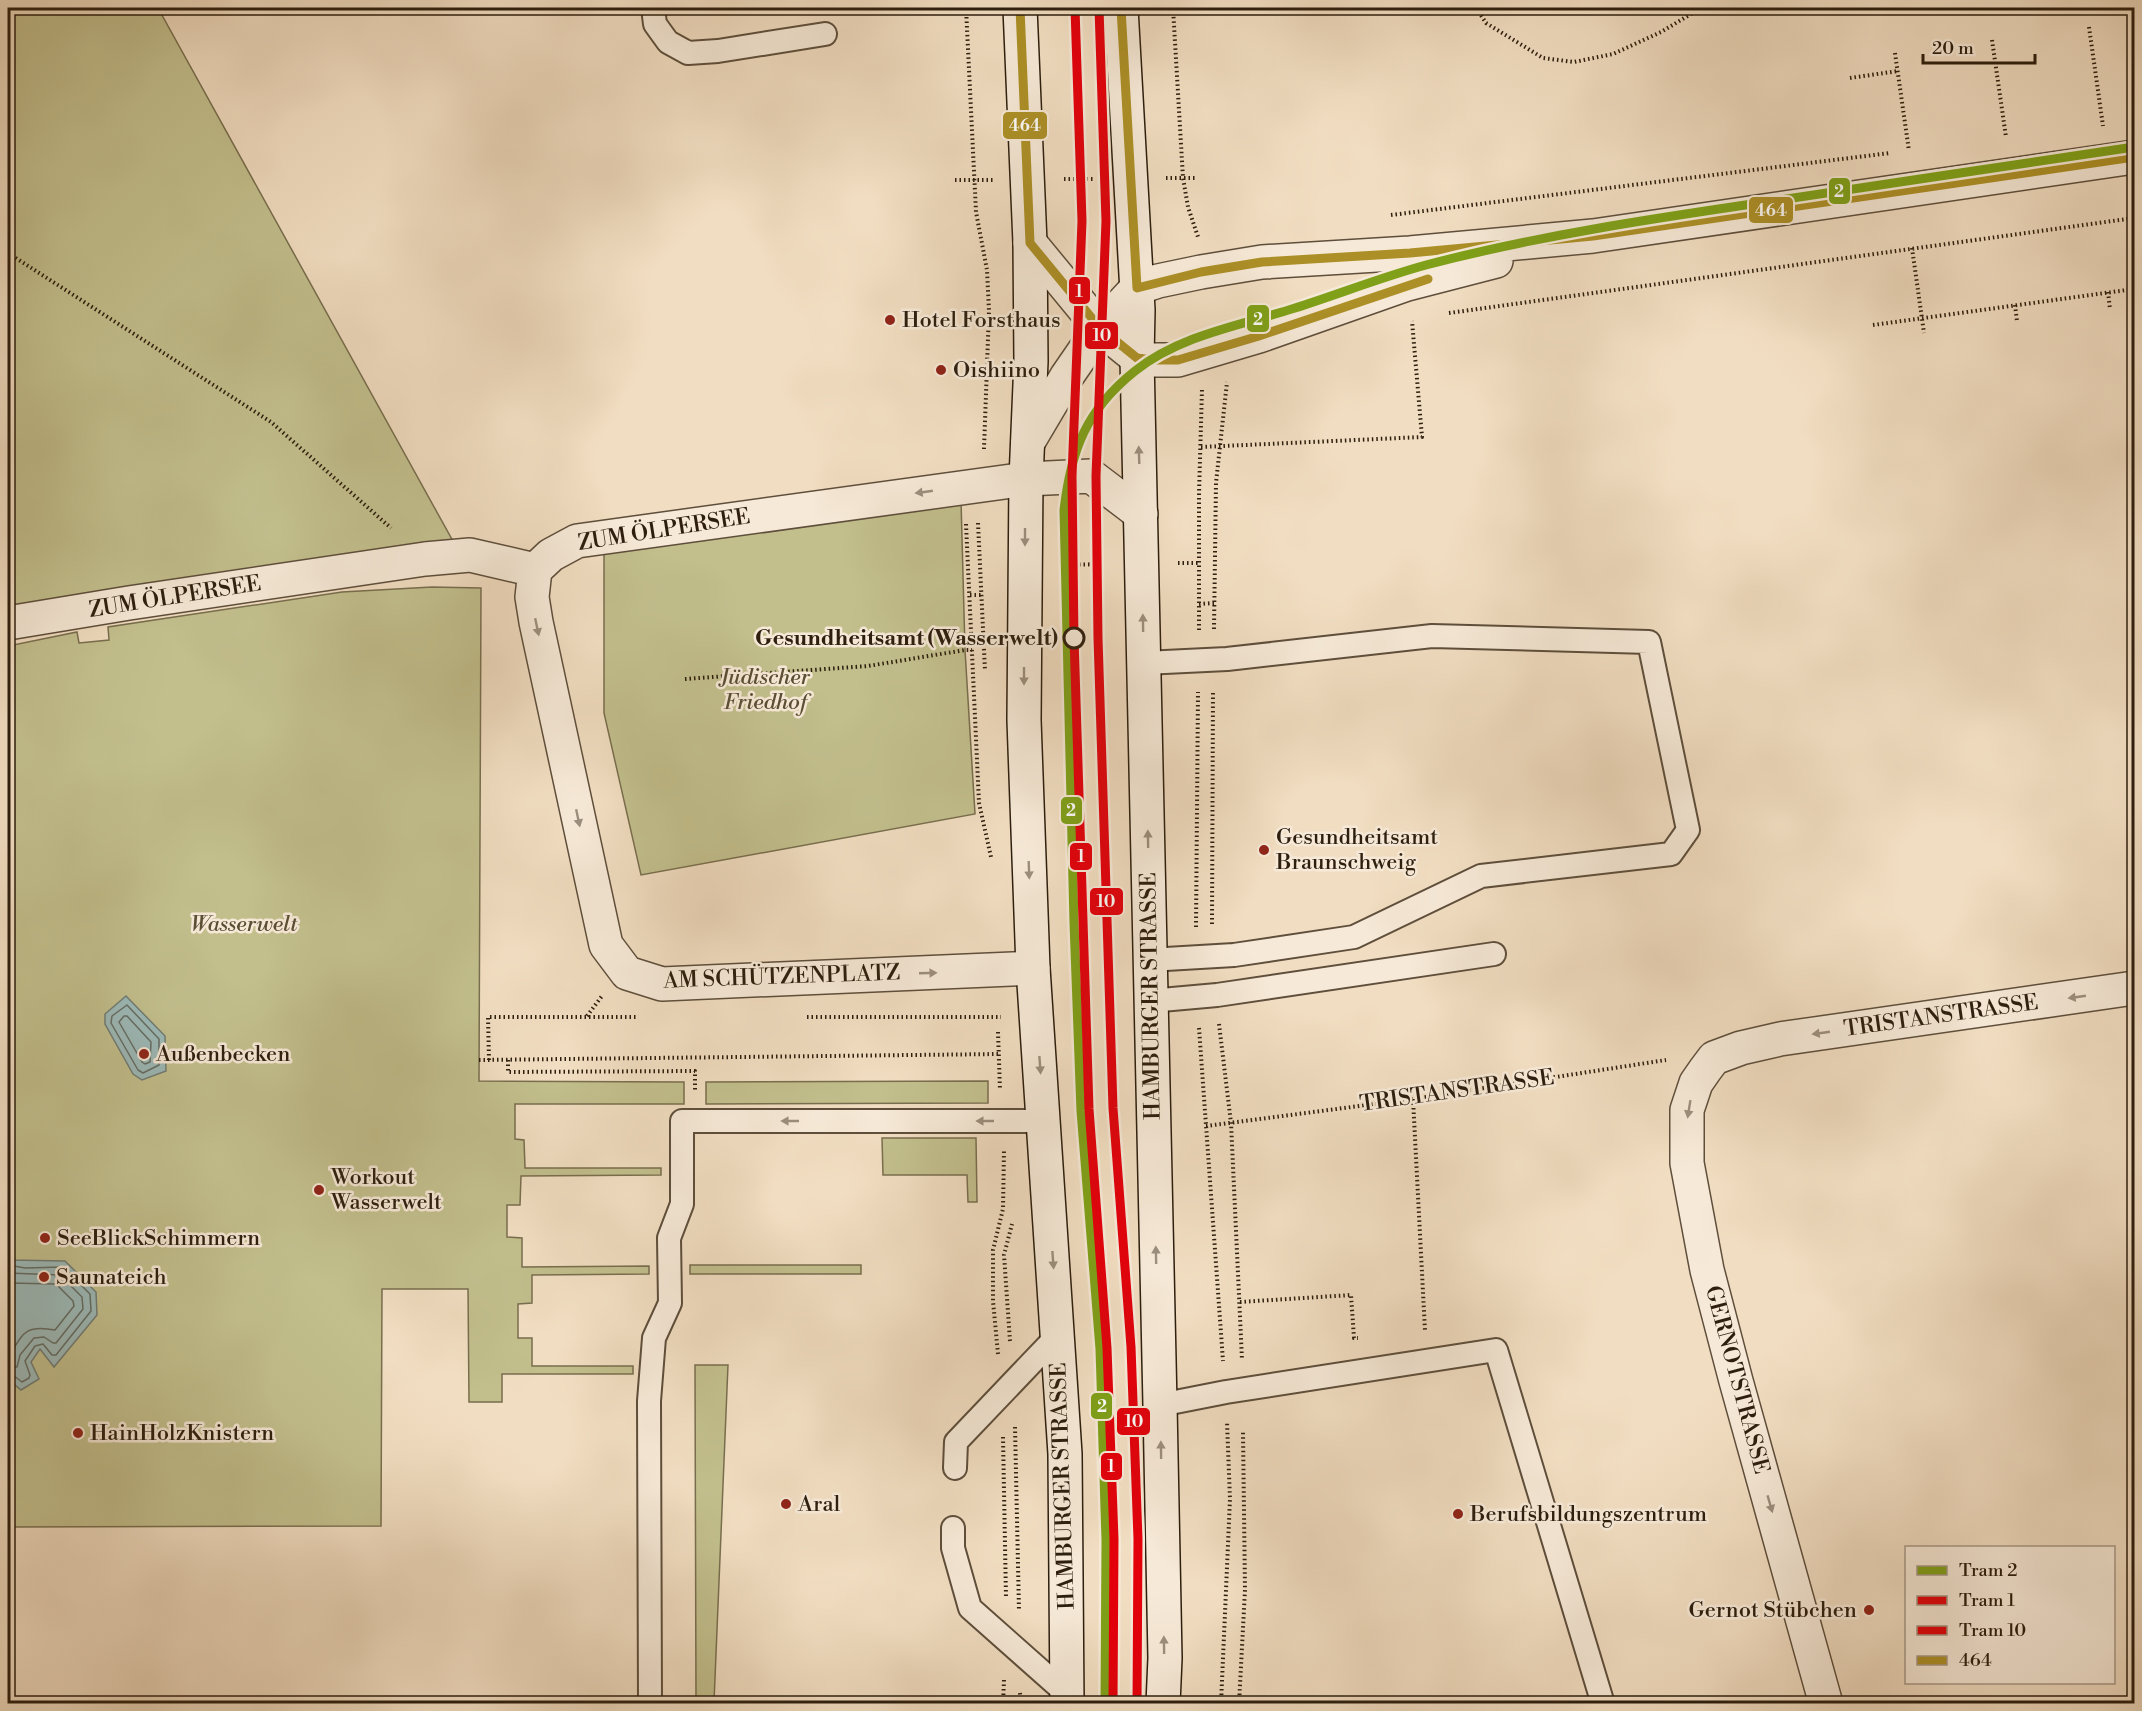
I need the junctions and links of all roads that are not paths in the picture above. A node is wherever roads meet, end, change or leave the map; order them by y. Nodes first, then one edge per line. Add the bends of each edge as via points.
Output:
1 (653, 8) edge
2 (1020, 8) edge
3 (1121, 8) edge
4 (825, 34) dead end
5 (2134, 157) edge
6 (1593, 236) junction
7 (1030, 243) junction
8 (1350, 256) junction
9 (1137, 288) junction
10 (1360, 301) junction
11 (1100, 328) junction
12 (1137, 358) junction
13 (1028, 442) junction
14 (1026, 479) junction
15 (1141, 513) junction
16 (535, 570) junction
17 (8, 623) edge
18 (1144, 663) junction
19 (1494, 954) dead end
20 (1149, 960) junction
21 (1033, 968) junction
22 (2134, 988) edge
23 (1150, 1001) junction
24 (1714, 1058) joint
25 (1044, 1121) junction
26 (1058, 1335) junction
27 (1160, 1405) junction
28 (955, 1468) dead end
29 (953, 1528) dead end
30 (1067, 1699) edge
31 (650, 1704) edge
32 (1163, 1704) edge
33 (1603, 1704) edge
34 (1826, 1704) edge

1 - 4 lane via 655,24 668,42 688,52
2 - 7 street, HAMBURGER STRASSE
3 - 9 street, HAMBURGER STRASSE
5 - 6 street
6 - 8 street
6 - 10 street via 1407,284
7 - 11 street
7 - 13 street, HAMBURGER STRASSE
8 - 9 street via 1262,262
8 - 10 street via 1365,285
9 - 11 street, HAMBURGER STRASSE
9 - 12 street, HAMBURGER STRASSE
10 - 12 street via 1178,360
11 - 12 street
11 - 13 street, HAMBURGER STRASSE via 1066,376
15 -> 12 street, HAMBURGER STRASSE
13 - 14 street, HAMBURGER STRASSE
14 - 15 street, ZUM ÖLPERSEE via 1091,476
14 -> 16 street, ZUM ÖLPERSEE via 577,541 550,555
14 -> 21 street, HAMBURGER STRASSE via 1024,720
18 -> 15 street, HAMBURGER STRASSE
16 - 17 street, ZUM ÖLPERSEE via 470,555 425,559
16 -> 21 street, AM SCHÜTZENPLATZ via 532,597 536,622 606,945 627,973 662,984
20 -> 18 street, HAMBURGER STRASSE
18 - 20 lane via 1206,661 1432,636 1649,642 1688,830 1671,854 1481,876 1353,937 1234,955
19 - 23 lane
20 - 23 street, HAMBURGER STRASSE
21 -> 25 street, HAMBURGER STRASSE
22 -> 24 street, TRISTANSTRASSE via 1779,1039
27 -> 23 street, HAMBURGER STRASSE
24 -> 34 street, GERNOTSTRASSE via 1696,1083 1687,1110 1687,1163 1707,1270
25 -> 26 street, HAMBURGER STRASSE
25 -> 31 lane via 689,1121 682,1204 669,1238 670,1303 654,1338 650,1401
26 - 28 lane via 957,1442
26 - 30 street, HAMBURGER STRASSE via 1065,1454
32 -> 27 street, HAMBURGER STRASSE
27 - 33 lane via 1496,1350
29 - 30 lane via 953,1548 970,1608

